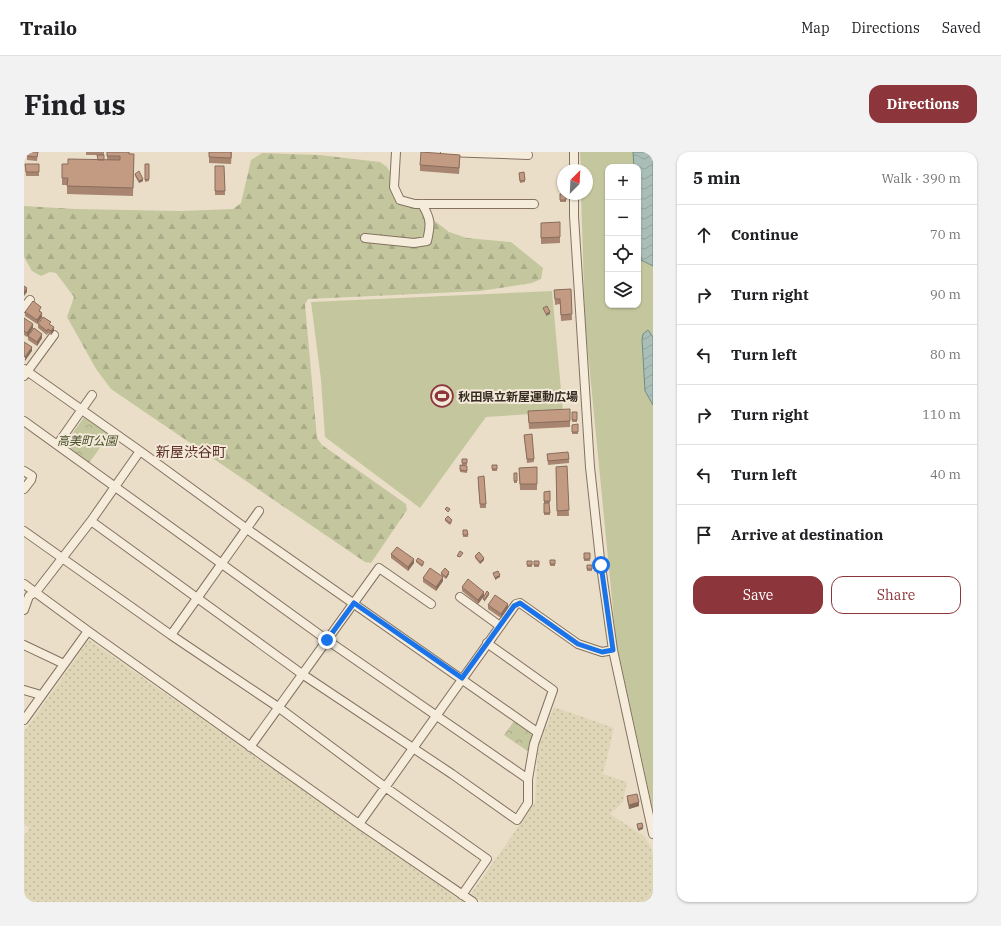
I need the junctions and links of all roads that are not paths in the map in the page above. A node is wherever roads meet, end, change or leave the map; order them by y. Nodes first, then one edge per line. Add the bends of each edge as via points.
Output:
1 (396, 152) edge
2 (445, 152) edge
3 (574, 152) edge
4 (528, 155) dead end
5 (574, 164) edge
6 (574, 200) edge
7 (422, 204) junction
8 (534, 204) dead end
9 (365, 238) dead end
10 (30, 300) dead end
11 (24, 308) edge
12 (54, 335) dead end
13 (25, 372) edge
14 (92, 395) dead end
15 (82, 410) junction
16 (24, 421) edge
17 (57, 445) junction
18 (140, 451) junction
19 (24, 471) edge
20 (115, 487) junction
21 (24, 489) edge
22 (259, 511) dead end
23 (91, 521) junction
24 (247, 529) junction
25 (24, 531) edge
26 (63, 557) junction
27 (222, 564) junction
28 (24, 584) edge
29 (36, 592) junction
30 (460, 597) dead end
31 (198, 598) junction
32 (354, 603) junction
33 (431, 604) dead end
34 (24, 610) edge
35 (500, 626) junction
36 (88, 631) junction
37 (171, 635) junction
38 (327, 640) junction
39 (488, 643) junction
40 (24, 645) edge
41 (613, 650) junction
42 (64, 664) junction
43 (302, 674) junction
44 (462, 678) junction
45 (24, 690) edge
46 (41, 695) junction
47 (278, 707) junction
48 (436, 715) junction
49 (24, 720) edge
50 (538, 732) junction
51 (250, 747) junction
52 (413, 748) junction
53 (528, 779) junction
54 (385, 787) junction
55 (359, 824) junction
56 (653, 834) edge
57 (462, 895) junction
58 (473, 902) edge

1 - 7 street via 394,187 400,200
2 - 4 street
3 - 5 street
6 - 41 street via 590,467
7 - 8 street
7 - 9 street via 431,225 427,241 414,243
10 - 11 street
12 - 13 street
13 - 15 street
14 - 15 street
15 - 17 street
15 - 18 street
16 - 17 street
17 - 20 street
18 - 20 street
18 - 24 street
19 - 21 street via 32,476
20 - 23 street
20 - 27 street
22 - 24 street
23 - 26 street
23 - 31 street
24 - 27 street
24 - 32 street
25 - 26 street
26 - 29 street
26 - 37 street
27 - 31 street
27 - 38 street
28 - 29 street
29 - 34 street via 29,596
29 - 36 street
30 - 35 street
31 - 37 street
31 - 43 street
32 - 33 street via 379,568
32 - 38 street
32 - 44 street
35 - 39 street
35 - 41 street via 514,606 520,603 578,644 602,652
36 - 42 street
36 - 51 street
37 - 47 street
38 - 43 street
38 - 48 street
39 - 44 street
39 - 50 street via 553,690
40 - 42 street
41 - 56 street
42 - 46 street
43 - 47 street
43 - 52 street
44 - 48 street
44 - 50 street
45 - 46 street
46 - 49 street
47 - 51 street
47 - 54 street
48 - 52 street
48 - 53 street
50 - 53 street
51 - 55 street
52 - 53 street via 517,820 528,803
52 - 54 street
54 - 55 street
54 - 57 street via 487,859
55 - 57 street
57 - 58 street

